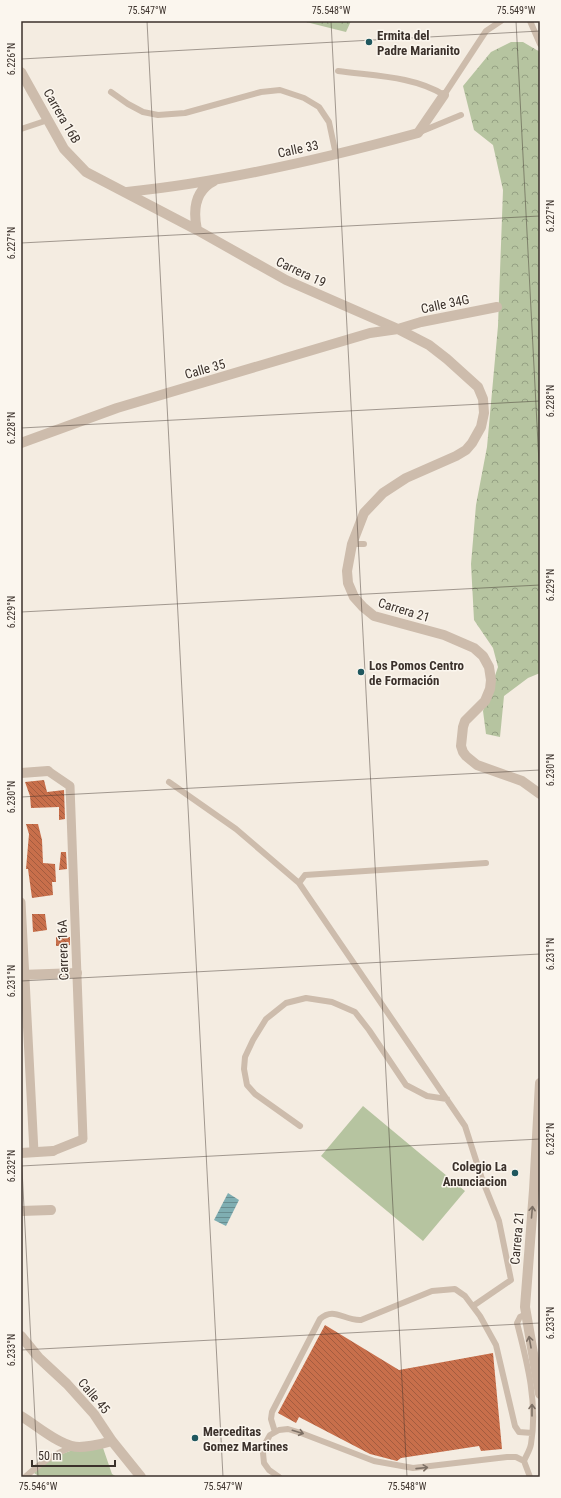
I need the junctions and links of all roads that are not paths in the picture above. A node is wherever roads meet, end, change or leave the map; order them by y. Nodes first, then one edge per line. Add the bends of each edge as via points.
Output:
1 (501, 21) edge
2 (530, 21) edge
3 (540, 44) edge
4 (338, 71) dead end
5 (21, 72) edge
6 (447, 91) junction
7 (111, 92) dead end
8 (461, 116) dead end
9 (48, 120) junction
10 (21, 129) edge
11 (418, 133) junction
12 (336, 155) junction
13 (217, 179) junction
14 (127, 192) junction
15 (197, 230) junction
16 (497, 307) dead end
17 (398, 329) junction
18 (21, 443) edge
19 (352, 544) junction
20 (364, 544) dead end
21 (48, 771) joint
22 (21, 773) edge
23 (169, 782) dead end
24 (540, 794) edge
25 (486, 862) dead end
26 (299, 883) junction
27 (21, 902) edge
28 (77, 973) junction
29 (23, 975) edge
30 (540, 1083) edge
31 (447, 1099) junction
32 (300, 1126) dead end
33 (53, 1151) joint
34 (34, 1152) junction
35 (21, 1153) edge
36 (51, 1210) dead end
37 (21, 1211) edge
38 (473, 1306) junction
39 (526, 1314) junction
40 (21, 1336) edge
41 (540, 1394) edge
42 (21, 1416) edge
43 (275, 1432) junction
44 (532, 1433) junction
45 (112, 1441) junction
46 (73, 1447) junction
47 (524, 1461) junction
48 (26, 1477) edge
49 (141, 1477) edge
50 (279, 1477) edge
51 (530, 1477) edge

1 - 6 lane via 486,31
2 - 3 lane
4 - 6 lane via 398,79
5 - 9 street, Carrera 16B
6 - 11 street
7 - 12 lane via 143,112 158,115 185,113 261,92 280,90 304,98 319,108 329,122
8 - 11 lane
9 - 10 lane
9 - 14 street, Carrera 16B via 64,149 86,172
11 - 12 street, Calle 33
12 - 13 street, Calle 33
13 - 14 street, Calle 33
13 - 15 street via 202,189 196,200 194,218
14 - 15 street, Carrera 19
15 - 17 street, Carrera 19 via 286,280
16 - 17 street, Calle 34G
17 - 18 street, Calle 35 via 370,333 117,408
17 - 19 street, Carrera 21 via 429,345 478,387 484,413 481,426 466,450 406,478 383,493 364,513
19 - 20 lane
19 - 24 street, Carrera 21 via 347,571 348,583 354,597 363,607 374,616 444,635 474,648 483,656 489,667 490,689 485,701 465,722 461,746 463,752 476,765 522,780
21 - 22 street
21 - 28 street, Carrera 16A via 70,786
23 - 26 lane via 236,829
25 - 26 lane via 305,875
26 - 31 lane
27 - 29 street
28 - 29 street
28 - 33 street, Carrera 16A via 83,1138
29 - 34 street
39 -> 30 street, Carrera 21 via 524,1307
31 - 32 lane via 427,1096 406,1085 354,1012 332,1002 306,998 286,1003 266,1019 245,1057 244,1069 247,1085 255,1094
31 - 38 lane via 465,1126 499,1221 511,1280
33 - 34 street
34 - 35 street
36 - 37 street
38 - 43 lane via 465,1296 455,1290 443,1289 420,1294 361,1320 347,1319 336,1313 325,1315 272,1412 271,1419
38 - 44 lane via 496,1345 515,1426 519,1432
41 -> 39 street, Carrera 21
44 -> 39 lane via 530,1378 517,1323 520,1317
40 - 45 street, Calle 45 via 94,1414
42 - 46 street
43 -> 47 lane via 295,1431 394,1466 413,1468 507,1456
43 - 50 lane via 266,1442 263,1453 264,1463
44 - 47 lane via 531,1445
45 - 46 street
45 - 49 street, Calle 45
46 - 48 lane via 62,1450 42,1462
47 - 51 lane

